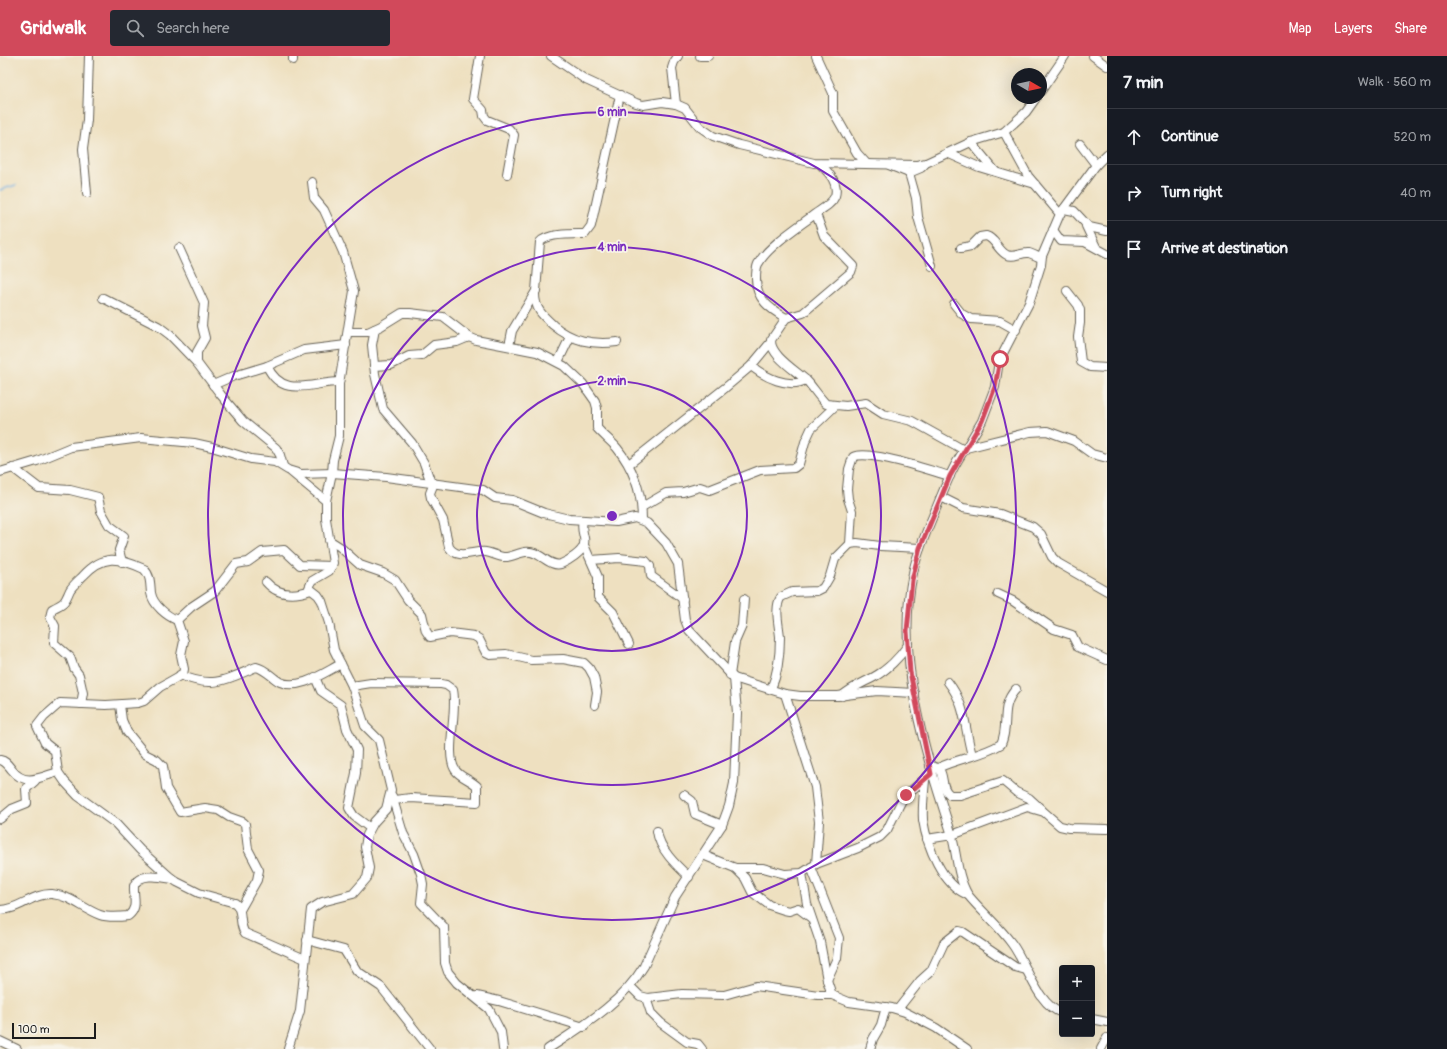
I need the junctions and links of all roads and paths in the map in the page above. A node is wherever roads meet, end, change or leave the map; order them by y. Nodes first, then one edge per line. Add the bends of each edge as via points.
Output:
1 (89, 56) edge
2 (480, 56) edge
3 (551, 56) edge
4 (678, 56) edge
5 (700, 56) edge
6 (708, 56) edge
7 (816, 56) edge
8 (1065, 56) edge
9 (1093, 56) edge
10 (1107, 66) edge
11 (1047, 82) edge
12 (620, 95) junction
13 (676, 104) junction
14 (1031, 104) edge
15 (1004, 132) junction
16 (971, 142) junction
17 (1080, 144) dead end
18 (947, 154) junction
19 (1107, 154) edge
20 (866, 163) junction
21 (926, 163) junction
22 (820, 164) junction
23 (887, 164) junction
24 (1096, 165) junction
25 (995, 171) junction
26 (909, 173) junction
27 (507, 174) dead end
28 (312, 182) dead end
29 (1035, 184) junction
30 (87, 193) dead end
31 (1062, 212) junction
32 (816, 214) junction
33 (1086, 226) junction
34 (1053, 230) junction
35 (1107, 231) edge
36 (179, 248) dead end
37 (961, 248) dead end
38 (1097, 248) junction
39 (1107, 254) edge
40 (1041, 258) junction
41 (932, 266) dead end
42 (1067, 291) dead end
43 (535, 293) junction
44 (102, 298) dead end
45 (954, 304) dead end
46 (786, 318) junction
47 (375, 329) junction
48 (1016, 330) junction
49 (348, 332) junction
50 (469, 337) junction
51 (570, 337) junction
52 (617, 342) dead end
53 (771, 342) junction
54 (346, 345) junction
55 (509, 346) junction
56 (558, 362) junction
57 (197, 363) junction
58 (266, 366) junction
59 (374, 366) junction
60 (751, 366) junction
61 (1107, 368) edge
62 (806, 380) junction
63 (339, 382) junction
64 (213, 385) junction
65 (835, 406) junction
66 (965, 449) junction
67 (1107, 458) edge
68 (629, 464) junction
69 (283, 466) junction
70 (13, 468) junction
71 (291, 471) junction
72 (0, 472) edge
73 (332, 473) junction
74 (950, 476) junction
75 (432, 483) junction
76 (941, 497) junction
77 (326, 501) junction
78 (642, 507) junction
79 (583, 520) junction
80 (642, 520) junction
81 (329, 540) junction
82 (850, 544) junction
83 (584, 545) junction
84 (920, 548) junction
85 (591, 560) junction
86 (122, 562) junction
87 (332, 566) junction
88 (266, 582) dead end
89 (311, 590) junction
90 (1107, 591) edge
91 (998, 594) dead end
92 (683, 599) junction
93 (744, 599) dead end
94 (178, 620) junction
95 (629, 644) dead end
96 (908, 645) junction
97 (1107, 660) edge
98 (341, 664) junction
99 (180, 675) junction
100 (315, 677) junction
101 (732, 677) junction
102 (948, 682) dead end
103 (352, 686) junction
104 (771, 689) junction
105 (1016, 689) dead end
106 (914, 692) junction
107 (785, 694) junction
108 (842, 696) junction
109 (81, 704) junction
110 (120, 704) junction
111 (595, 705) dead end
112 (972, 755) junction
113 (0, 760) edge
114 (938, 768) junction
115 (930, 770) junction
116 (58, 772) junction
117 (925, 780) junction
118 (34, 781) junction
119 (391, 790) junction
120 (684, 795) dead end
121 (394, 800) junction
122 (1044, 812) junction
123 (0, 819) edge
124 (722, 825) junction
125 (370, 828) junction
126 (1107, 829) edge
127 (657, 831) dead end
128 (952, 835) junction
129 (927, 839) junction
130 (703, 855) junction
131 (813, 865) junction
132 (735, 868) junction
133 (802, 872) junction
134 (689, 877) junction
135 (173, 879) junction
136 (968, 895) junction
137 (0, 910) edge
138 (240, 910) junction
139 (810, 917) junction
140 (307, 940) junction
141 (305, 959) junction
142 (1026, 970) junction
143 (827, 980) junction
144 (630, 986) junction
145 (832, 995) junction
146 (476, 996) junction
147 (646, 998) junction
148 (886, 1007) junction
149 (898, 1009) junction
150 (1059, 1012) edge
151 (1095, 1020) edge
152 (1107, 1022) edge
153 (584, 1027) junction
154 (1107, 1038) edge
155 (0, 1041) edge
156 (17, 1049) edge
157 (288, 1049) edge
158 (430, 1049) edge
159 (503, 1049) edge
160 (548, 1049) edge
161 (702, 1049) edge
162 (870, 1049) edge
163 (967, 1049) edge
164 (1101, 1049) edge

1 - 30 street via 83,156
2 - 27 street via 473,99 483,110 487,120 509,129 514,135
3 - 12 street via 586,80
4 - 13 street via 672,68
5 - 6 street
7 - 20 street via 833,93 833,111 857,153
8 - 11 street
9 - 10 street
12 - 13 street via 639,104
12 - 43 street via 591,226 584,234 560,235 542,240
13 - 22 street via 685,108 700,126 713,136 739,145
14 - 15 street
15 - 16 street
15 - 29 street
16 - 18 street
16 - 25 street
17 - 24 street
18 - 21 street
18 - 25 street
19 - 24 street
20 - 22 street
20 - 23 street
21 - 23 street
21 - 26 street
22 - 32 street via 831,174 835,191 830,203
23 - 26 street
24 - 31 street
25 - 29 street
26 - 41 street
28 - 49 street via 314,198 327,215 352,277 354,294
29 - 31 street
31 - 33 street via 1074,211
31 - 34 street
32 - 46 street via 764,256 757,266 756,285 760,296 764,303
32 - 46 street via 824,236 853,266 851,272 803,313
33 - 35 street
33 - 38 street
34 - 38 street via 1061,241 1083,242
34 - 40 street
36 - 57 street via 204,304 202,326 205,338 197,352
37 - 40 street via 971,246 980,237 989,236 1003,253 1016,256 1029,253
38 - 39 street
40 - 48 street via 1032,298
42 - 61 street via 1080,310 1078,337 1082,362 1090,367
43 - 51 street via 540,314
43 - 55 street via 512,331
44 - 57 street via 162,328
45 - 48 street via 962,314 971,319 1000,321
46 - 53 street
47 - 49 street
47 - 50 street via 402,313 410,312 443,316
47 - 59 street via 372,343
48 - 66 street via 998,364 995,387 982,421
49 - 54 street
50 - 55 street
50 - 59 street via 457,342 434,345 422,354 409,356 391,365
51 - 52 street via 592,343
51 - 56 street
53 - 60 street
53 - 62 street via 785,364
54 - 58 street via 304,350
54 - 63 street
55 - 56 street via 537,352
56 - 68 street via 574,374 593,396 597,408 597,428
57 - 64 street
58 - 63 street via 274,379 283,384 307,387 324,382
58 - 64 street
59 - 75 street via 383,409 412,443
60 - 62 street via 766,376 787,382 797,384
60 - 68 street
62 - 65 street via 825,403
63 - 73 street via 339,436
64 - 69 street via 243,421 276,448
65 - 66 street via 866,403 883,414 912,421
65 - 78 street via 811,429 799,464 794,468 760,470 709,490 700,488 666,493
66 - 67 street via 1030,432 1047,431 1074,441 1092,454
66 - 74 street
68 - 78 street
69 - 70 street via 200,444 140,438 71,447 47,458
69 - 71 street
70 - 72 street
70 - 86 street via 39,488 70,490 98,497 100,511 109,526 124,536 119,550
71 - 73 street via 301,474
71 - 77 street
73 - 75 street
73 - 77 street
74 - 76 street
74 - 82 street via 882,457 853,457 847,489 852,512
75 - 79 street via 483,490 495,498 519,502 544,513
75 - 83 street via 431,498 443,520 449,547 454,551 467,554 485,552 505,557 530,551 555,565 569,560
76 - 84 street
76 - 90 street via 963,508 1000,514 1033,527 1041,534 1052,557 1058,563
77 - 81 street
78 - 80 street
79 - 80 street
79 - 83 street via 581,531
80 - 92 street via 660,536 675,557
81 - 87 street
81 - 111 street via 360,565 395,580 408,600 422,614 430,637 450,633 474,636 490,655 508,654 531,660 563,659 584,663 596,681
82 - 84 street
82 - 104 street via 835,559 823,588 817,591 792,592 779,599 778,672
83 - 85 street
84 - 96 street via 912,580
85 - 92 street via 619,558 646,561 650,566 651,576
85 - 95 street via 598,577 598,597 613,612
86 - 94 street via 147,572 152,597 168,616
86 - 109 street via 106,559 94,565 70,590 66,600 50,612 50,619 55,626 54,643 70,657 79,675 83,693
87 - 89 street via 325,574 312,581 308,586
87 - 94 street via 300,565 284,550 262,552 248,562 236,564 215,591 191,607
88 - 89 street via 281,593 295,595
89 - 98 street via 322,601 332,645
91 - 97 street via 1013,601 1054,629 1072,635 1078,647
92 - 101 street via 685,620 689,630
93 - 101 street via 743,621 735,642
94 - 99 street via 184,641 181,655 184,671
96 - 106 street
96 - 108 street via 884,670 852,687
98 - 100 street
98 - 103 street
99 - 100 street via 200,682 220,682 256,667 286,684 300,683
99 - 110 street via 144,701
100 - 125 street via 325,696 339,702 344,711 347,730 356,746 357,756 349,808 354,816
101 - 104 street
101 - 124 street via 737,704 734,783
102 - 112 street via 962,706
103 - 119 street via 365,726 379,740
103 - 121 street via 371,683 441,684 453,690 451,757 456,772 477,786 477,802 411,798
104 - 107 street
105 - 112 street via 1008,700 1001,744
106 - 108 street via 877,691
106 - 115 street
107 - 108 street
107 - 131 street via 815,787 820,822
109 - 110 street
109 - 116 street via 60,703 37,723 39,734 56,754
110 - 138 street via 127,732 146,754 162,766 166,788 180,812 205,808 218,810 243,822 248,849 259,870 257,880
112 - 114 street
113 - 118 street via 5,761 18,776
114 - 115 street
114 - 122 street via 944,788 950,795 960,795 1002,781 1029,798
115 - 117 street
115 - 128 street
116 - 118 street
116 - 135 street via 78,796 116,824 140,850
117 - 129 street via 923,812
117 - 131 street via 903,798 890,826 880,837
118 - 123 street via 26,789 27,803 11,810
119 - 121 street
119 - 125 street via 386,809
120 - 124 street via 693,802 696,814
121 - 146 street via 403,833 421,874 421,903 444,928 445,963 448,972 457,983
122 - 126 street via 1060,826
122 - 128 street via 1029,807 1019,808
124 - 130 street
125 - 140 street via 365,843 369,868 366,878 353,894 322,902 314,907
127 - 134 street via 658,839 675,864
128 - 129 street
128 - 136 street via 959,872
129 - 136 street via 948,880 958,891
130 - 132 street
130 - 134 street
131 - 133 street
131 - 143 street via 839,938 837,958
132 - 133 street via 763,868 785,874
132 - 139 street via 746,880 752,892 769,904 784,910 800,909
133 - 139 street
134 - 144 street via 665,916 644,966
135 - 137 street via 150,877 139,880 134,886 134,909 128,916 102,916 68,897 48,894 10,909
135 - 138 street via 199,893 231,900
136 - 142 street via 1013,945
138 - 141 street via 242,930 245,933
139 - 143 street via 820,942
140 - 141 street
140 - 158 street via 344,950 357,971 381,987
141 - 157 street via 300,1010
142 - 149 street via 1015,966 959,931 944,943 931,971 920,980
142 - 150 street via 1052,1008
143 - 145 street
144 - 147 street
144 - 153 street
145 - 147 street via 756,986 724,995 682,994
145 - 148 street via 850,1002
146 - 153 street
146 - 159 street via 489,1009 501,1032
147 - 161 street via 651,1012 661,1023 687,1042 698,1044
148 - 149 street
148 - 162 street via 881,1025 872,1038
149 - 163 street via 936,1028
151 - 152 street
153 - 160 street
154 - 164 street
155 - 156 street

